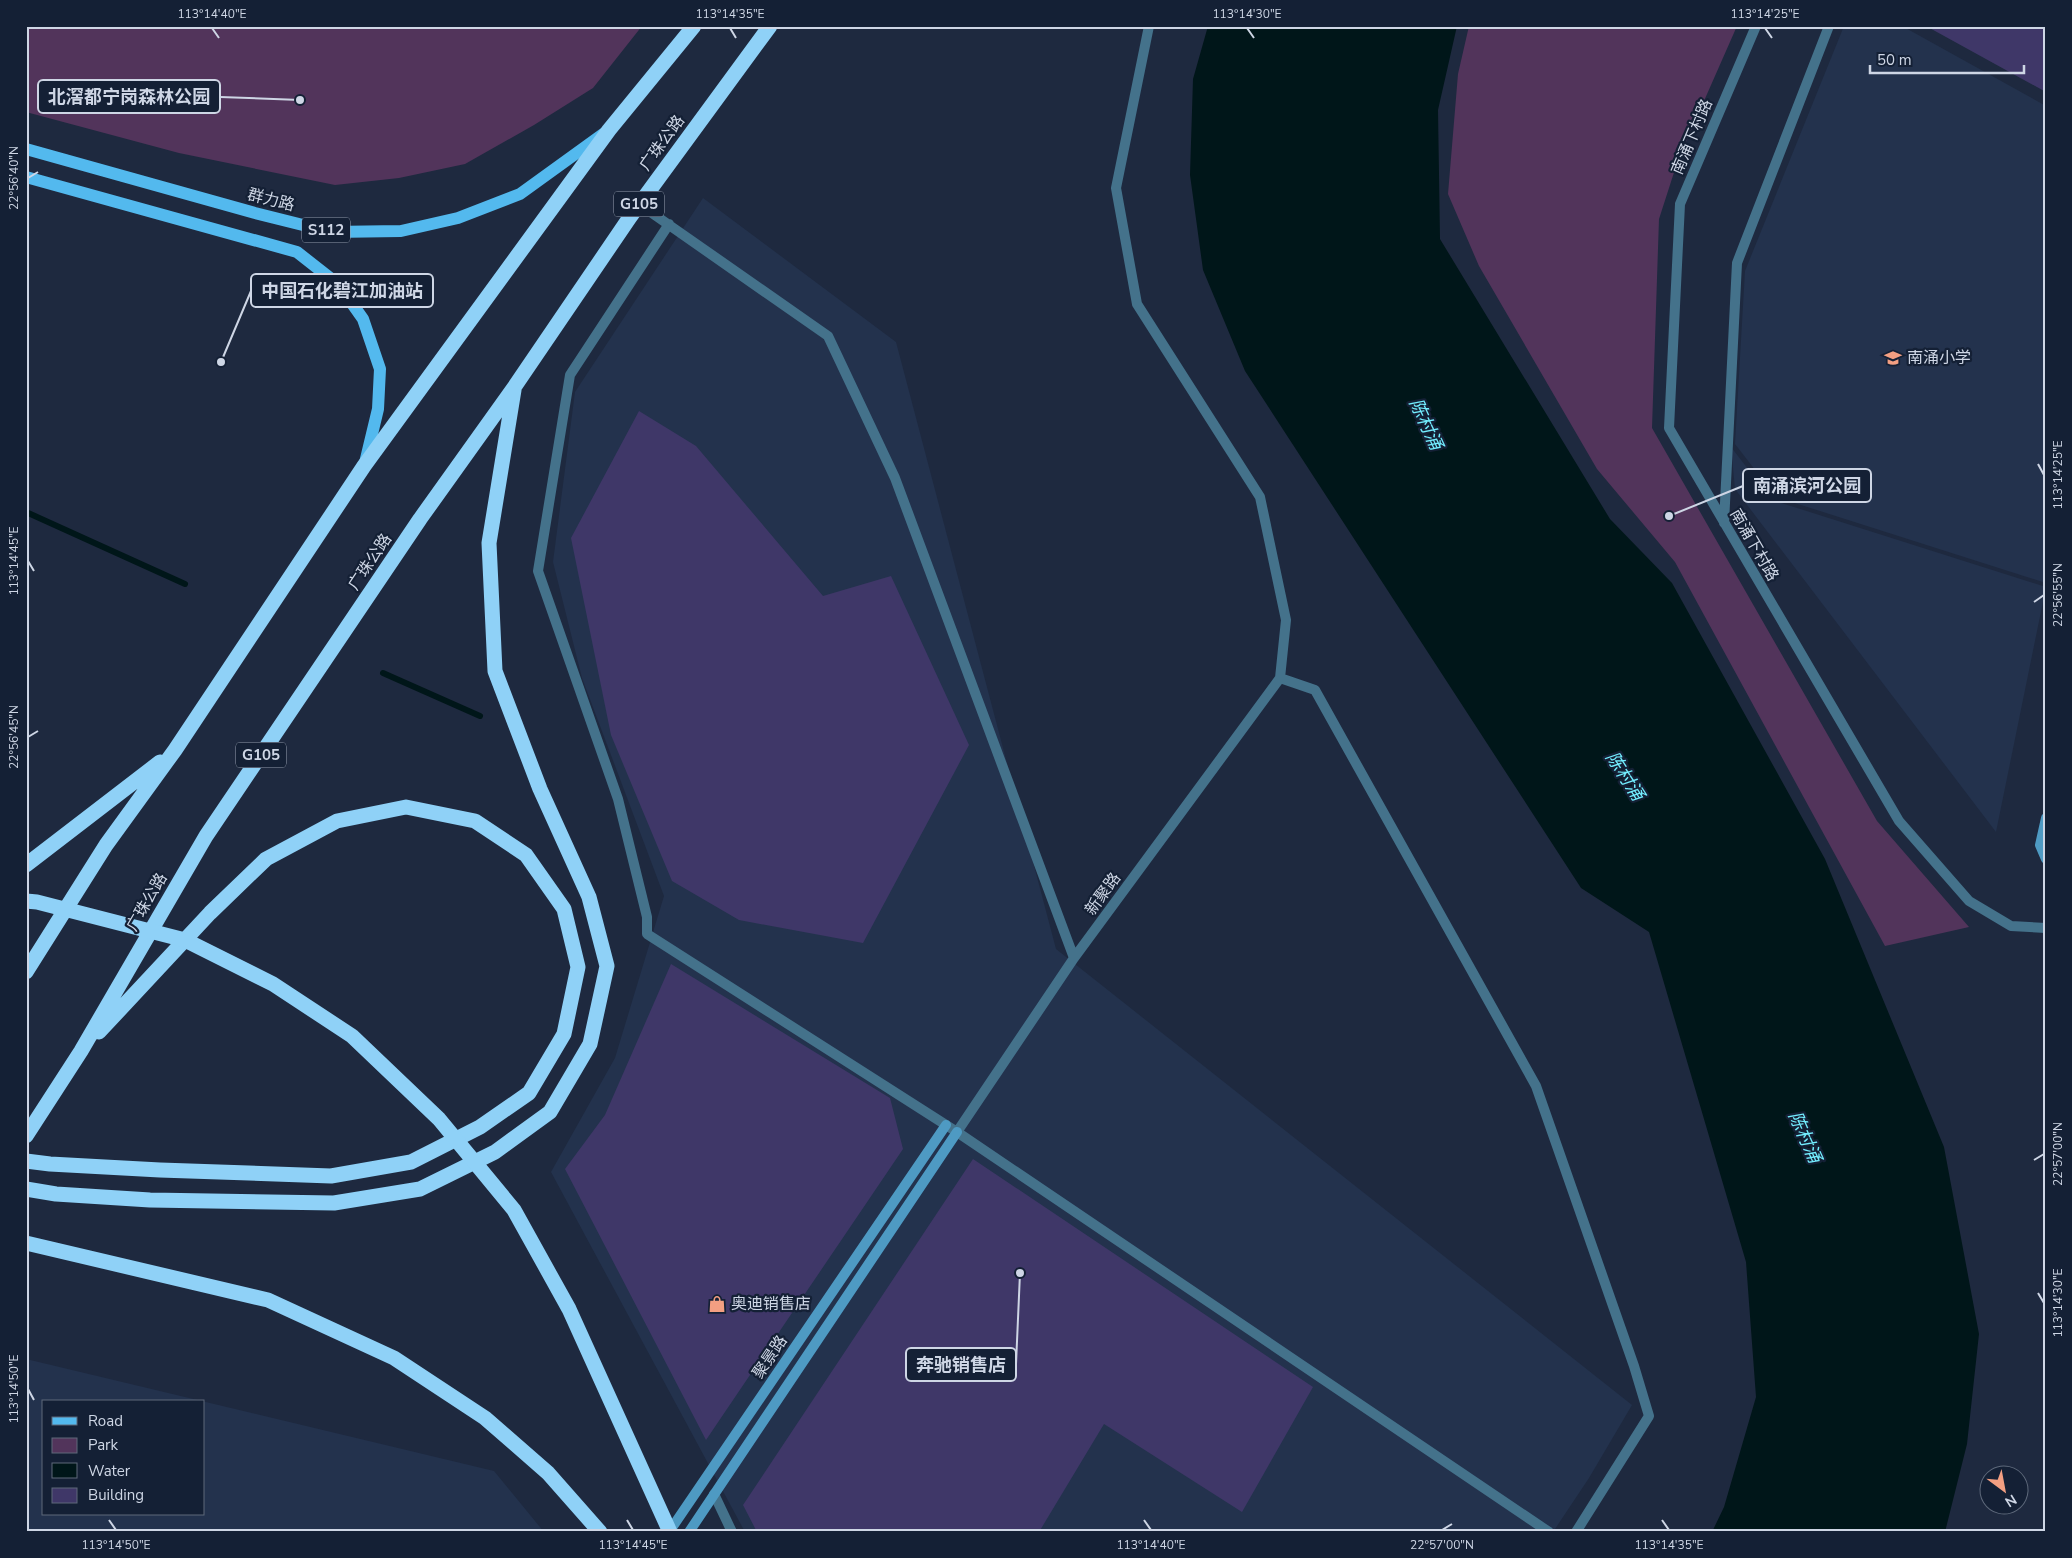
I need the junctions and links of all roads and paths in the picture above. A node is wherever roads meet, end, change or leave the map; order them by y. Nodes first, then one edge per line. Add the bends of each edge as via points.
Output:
1 (694, 26) edge
2 (770, 26) edge
3 (1149, 26) edge
4 (1756, 26) edge
5 (1829, 26) edge
6 (609, 130) junction
7 (26, 150) edge
8 (26, 177) edge
9 (639, 204) junction
10 (669, 224) junction
11 (515, 386) junction
12 (364, 466) junction
13 (1724, 524) junction
14 (1280, 678) junction
15 (175, 750) junction
16 (2046, 818) edge
17 (2046, 859) edge
18 (26, 866) edge
19 (26, 901) edge
20 (2046, 928) edge
21 (1074, 958) junction
22 (26, 972) edge
23 (82, 1051) junction
24 (946, 1125) junction
25 (957, 1132) junction
26 (26, 1136) edge
27 (26, 1161) edge
28 (26, 1189) edge
29 (26, 1243) edge
30 (714, 1494) junction
31 (600, 1532) edge
32 (670, 1532) edge
33 (689, 1532) edge
34 (732, 1532) edge
35 (1549, 1532) edge
36 (1576, 1532) edge

1 - 6 highway
2 - 9 highway, 广珠公路 / G105
3 - 14 street via 1116,188 1137,304 1260,497 1286,620
4 - 13 street, 南涌下村路 via 1680,204 1669,428
5 - 13 street via 1738,264
6 - 7 main road, 群力路 / S112 via 520,194 458,218 401,231 331,232
6 - 12 highway
8 - 12 main road, S112 via 298,252 339,285 363,319 380,368 378,410
9 - 10 street
9 - 11 highway, 广珠公路 / G105
10 - 21 street via 828,336 895,478
10 - 24 street via 570,375 538,571 618,799 647,917 647,934
11 - 23 highway, 广珠公路 / G105 via 420,519 206,836
11 - 28 highway via 489,543 495,671 540,789 589,897 607,966 590,1044 550,1112 495,1152 420,1189 334,1203 150,1200
12 - 15 highway
13 - 20 street, 南涌下村路 via 1898,821 1969,901 2011,926
14 - 21 street, 新聚路
14 - 36 street via 1315,690 1536,1086 1634,1366 1649,1416
15 - 18 highway
15 - 22 highway via 106,845
16 - 17 street via 2040,845
19 - 32 highway, bridge via 185,940 273,984 352,1036 439,1119 519,1218 569,1309
21 - 25 street, 新聚路
23 - 26 highway, 广珠公路 / G105
23 - 27 highway via 210,913 266,859 337,821 406,808 475,821 526,855 564,908 578,967 564,1034 529,1093 480,1128 411,1162 331,1176
24 - 25 street
24 - 32 street, 聚景路
25 - 30 street, 聚景路
25 - 35 street
29 - 31 highway via 268,1300 394,1358 486,1418 548,1473
30 - 33 street, 聚景路
30 - 34 street

